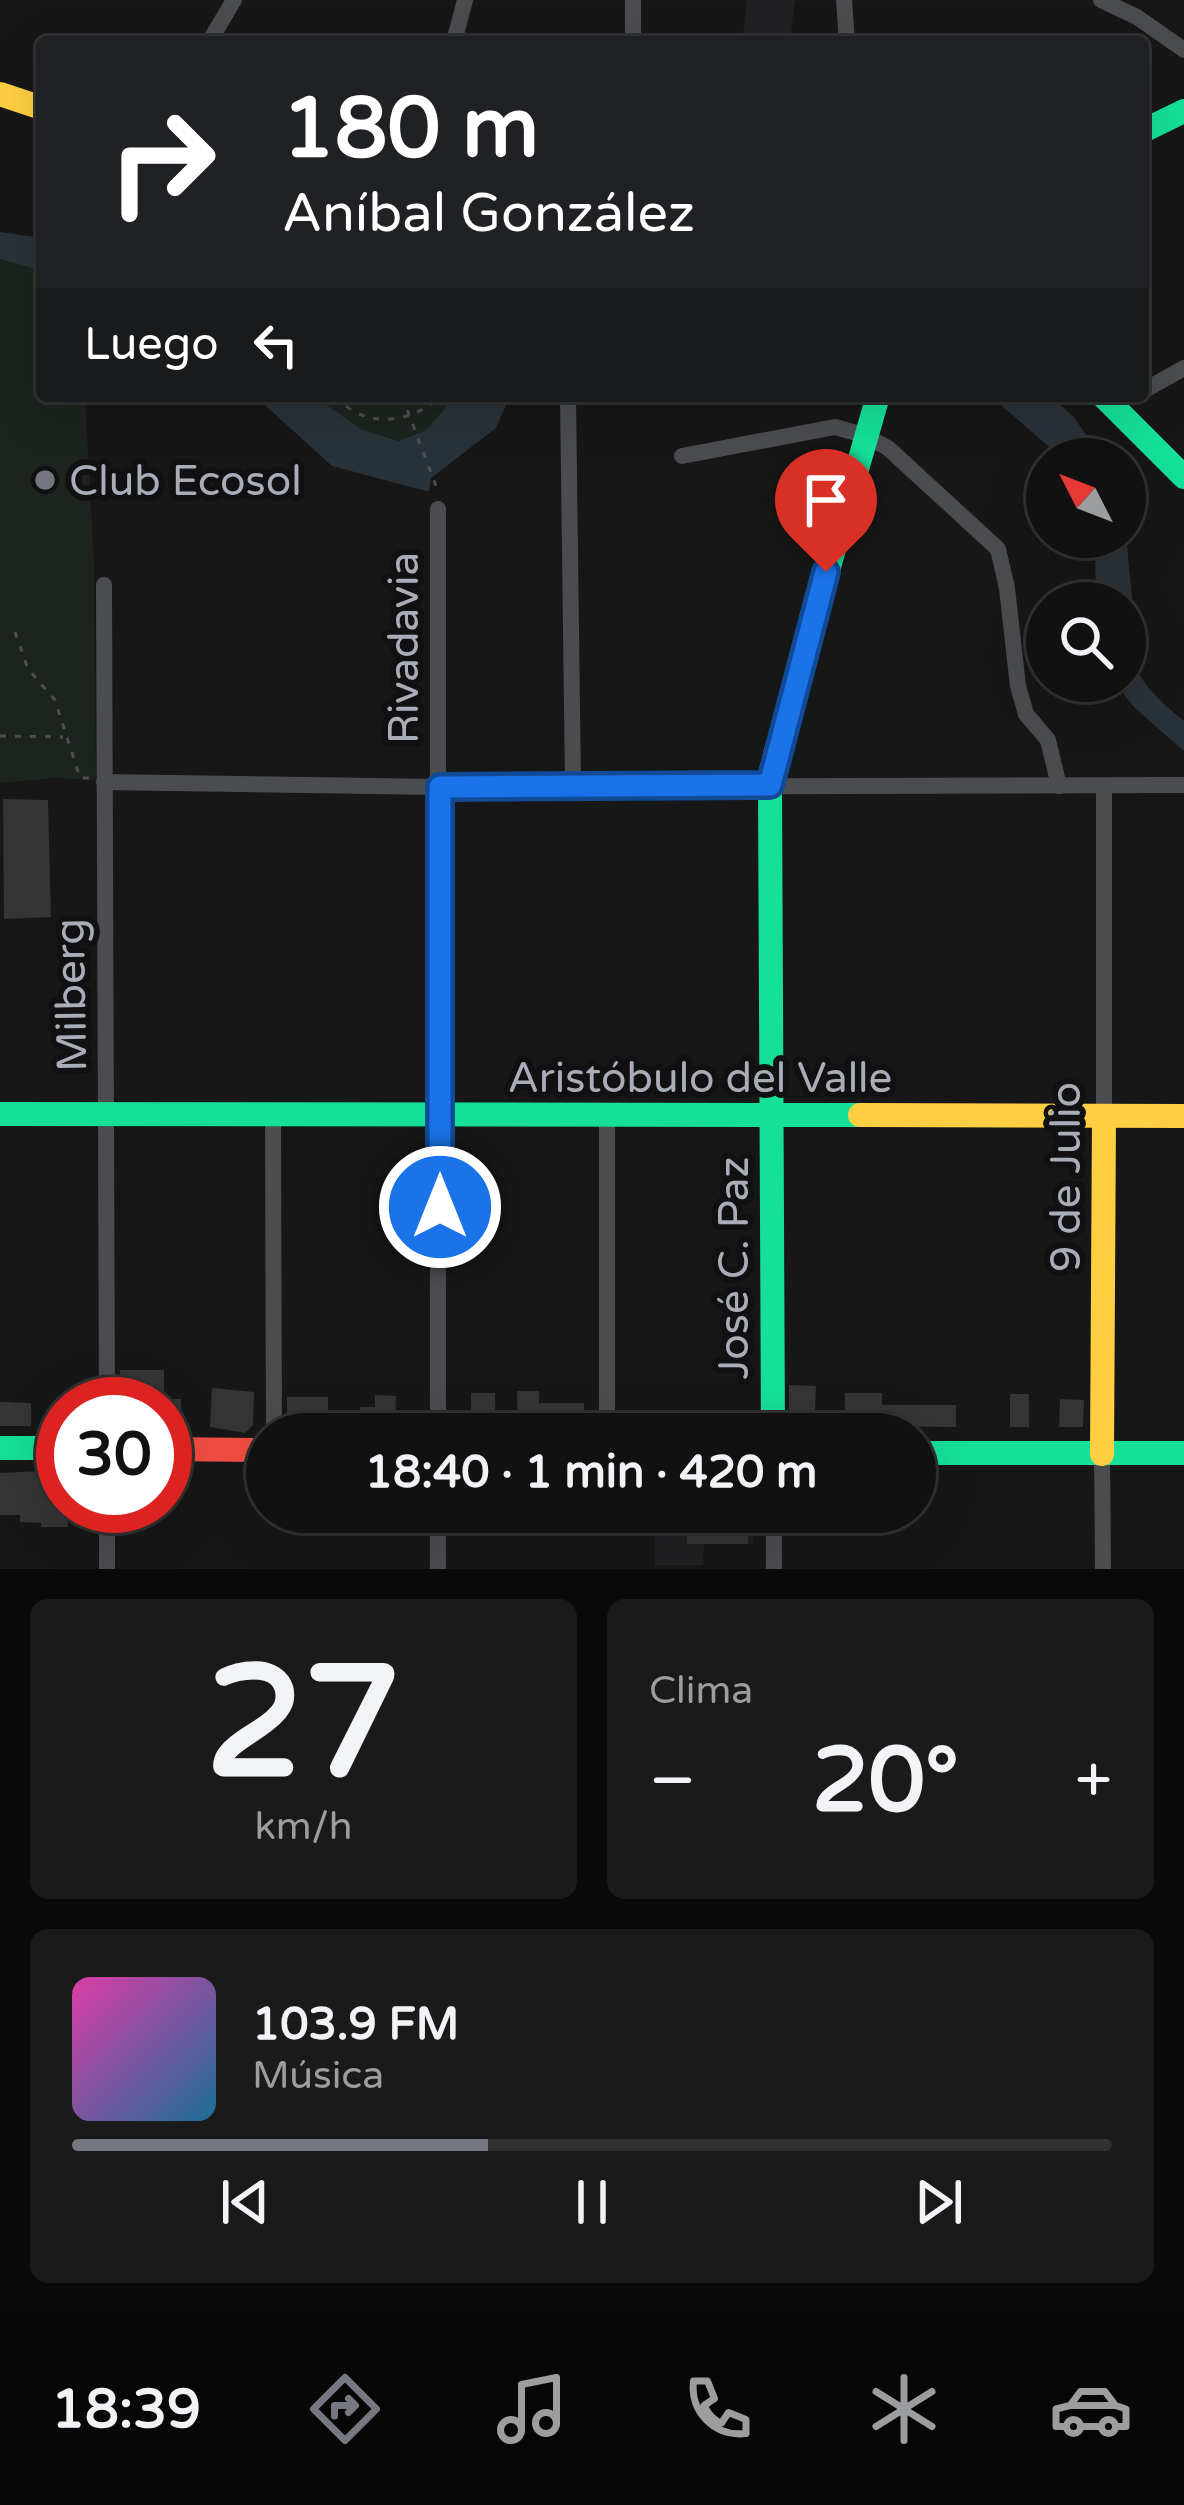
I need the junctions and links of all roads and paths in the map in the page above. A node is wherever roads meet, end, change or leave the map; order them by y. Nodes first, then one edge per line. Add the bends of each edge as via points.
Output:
1 (234, 0) edge
2 (466, 0) edge
3 (633, 0) edge
4 (844, 0) edge
5 (1101, 0) edge
6 (213, 36) edge
7 (456, 36) edge
8 (633, 36) edge
9 (847, 36) edge
10 (1184, 50) edge
11 (0, 94) edge
12 (36, 106) edge
13 (1184, 111) edge
14 (1149, 128) edge
15 (1184, 368) edge
16 (1149, 388) edge
17 (341, 402) edge
18 (403, 402) edge
19 (432, 402) edge
20 (568, 402) edge
21 (876, 402) edge
22 (1119, 402) edge
23 (407, 417) junction
24 (864, 435) junction
25 (682, 456) dead end
26 (1184, 477) edge
27 (439, 489) dead end
28 (438, 509) dead end
29 (104, 585) dead end
30 (15, 632) dead end
31 (0, 736) edge
32 (65, 737) junction
33 (104, 782) junction
34 (770, 785) junction
35 (1104, 785) junction
36 (1184, 785) edge
37 (573, 786) junction
38 (1060, 786) junction
39 (440, 787) junction
40 (0, 1114) edge
41 (107, 1115) junction
42 (1184, 1115) edge
43 (273, 1116) junction
44 (441, 1116) junction
45 (607, 1116) junction
46 (771, 1116) junction
47 (1104, 1116) junction
48 (107, 1377) edge
49 (274, 1413) edge
50 (439, 1413) edge
51 (607, 1413) edge
52 (773, 1413) edge
53 (0, 1448) edge
54 (36, 1448) edge
55 (192, 1449) edge
56 (246, 1450) edge
57 (936, 1453) edge
58 (1184, 1453) edge
59 (1102, 1454) junction
60 (107, 1533) edge
61 (438, 1533) edge
62 (774, 1533) edge
63 (107, 1569) edge
64 (438, 1569) edge
65 (774, 1569) edge
66 (1103, 1569) edge

1 - 6 street
2 - 7 street
3 - 8 street
4 - 9 street
5 - 10 street
11 - 12 street
13 - 14 street
15 - 16 street
17 - 23 path via 372,419
18 - 23 path
19 - 23 path
20 - 37 street
21 - 24 street, José C. Paz
22 - 26 street
23 - 27 path
24 - 25 street via 835,427
24 - 34 street, José C. Paz
24 - 38 street via 998,549 1018,686 1026,714 1048,740
28 - 39 street, Rivadavia
29 - 33 street, Milberg
30 - 32 path via 28,669 55,700
31 - 32 path
32 - 33 path via 80,778
33 - 39 street
33 - 41 street, Milberg
34 - 37 street
34 - 38 street
34 - 46 street, José C. Paz
35 - 36 street
35 - 38 street
35 - 47 street, 9 de Julio
37 - 39 street
39 - 44 street, Rivadavia
40 - 41 street, Aristóbulo del Valle
41 - 43 street, Aristóbulo del Valle
41 - 48 street, Milberg
42 - 47 street, Aristóbulo del Valle
43 - 44 street, Aristóbulo del Valle
43 - 49 street
44 - 45 street, Aristóbulo del Valle
44 - 50 street, Rivadavia
45 - 46 street, Aristóbulo del Valle
45 - 51 street
46 - 47 street, Aristóbulo del Valle
46 - 52 street, José C. Paz
47 - 59 street, 9 de Julio
53 - 54 street
55 - 56 street
57 - 59 street
58 - 59 street
59 - 66 street, 9 de Julio
60 - 63 street
61 - 64 street
62 - 65 street

